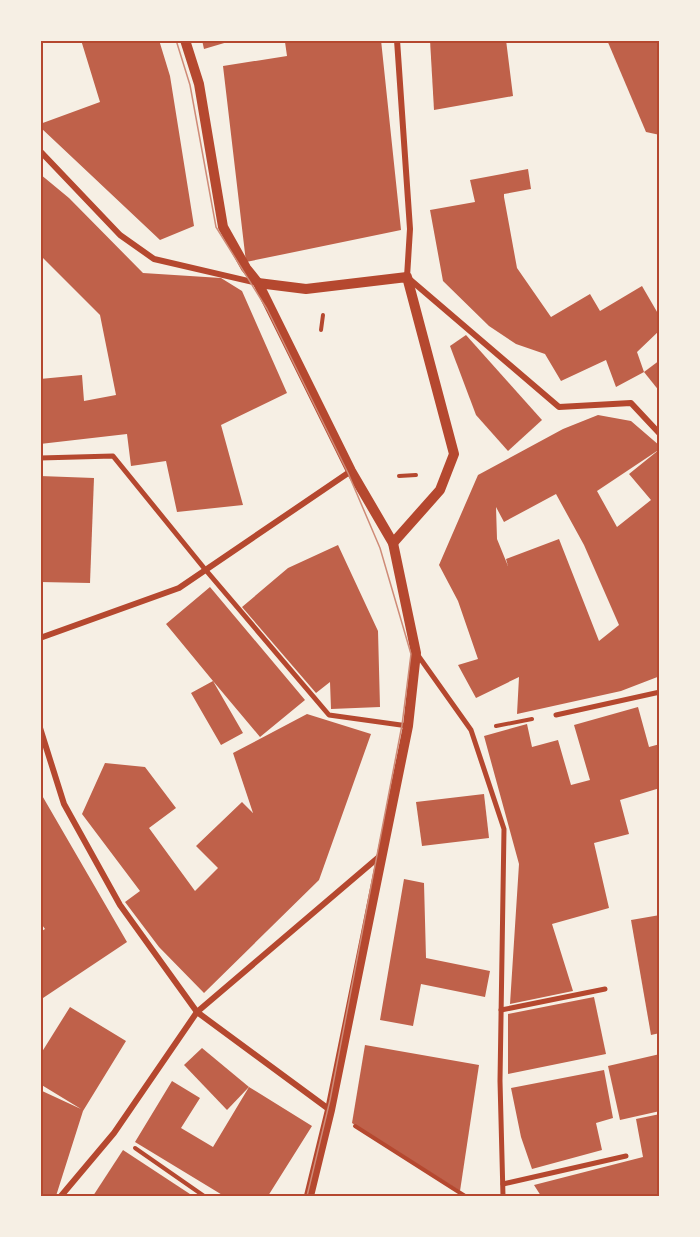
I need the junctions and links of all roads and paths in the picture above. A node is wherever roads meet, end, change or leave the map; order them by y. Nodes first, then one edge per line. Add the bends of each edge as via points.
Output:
1 (185, 40) edge
2 (397, 40) edge
3 (40, 151) edge
4 (407, 277) junction
5 (258, 283) junction
6 (660, 434) edge
7 (40, 458) edge
8 (351, 471) junction
9 (393, 543) junction
10 (204, 568) junction
11 (40, 638) edge
12 (416, 653) junction
13 (660, 692) edge
14 (556, 715) joint
15 (408, 726) junction
16 (40, 728) edge
17 (471, 730) junction
18 (382, 854) junction
19 (605, 989) dead end
20 (501, 1010) junction
21 (197, 1012) junction
22 (330, 1110) junction
23 (114, 1133) junction
24 (626, 1156) dead end
25 (503, 1184) junction
26 (60, 1197) edge
27 (204, 1197) edge
28 (309, 1197) edge
29 (465, 1197) edge
30 (503, 1197) edge

1 - 5 street via 199,84 223,227
2 - 4 street via 410,229
3 - 5 street via 120,235 154,259
4 - 5 street via 306,289
4 - 6 street via 559,407 631,403
4 - 9 street via 454,454 440,490
5 - 8 street
7 - 10 street via 113,456
8 - 9 street
8 - 10 street
9 - 12 street
10 - 11 street via 179,588
10 - 15 street via 330,715
12 - 15 street
12 - 17 street
13 - 14 street
14 - 17 path
15 - 18 street
16 - 21 street via 64,804 120,905
17 - 20 street via 504,829
18 - 21 street
18 - 22 street
19 - 20 street
20 - 25 street
21 - 22 street
21 - 23 street
22 - 28 street
22 - 29 path
23 - 26 street
23 - 27 path
24 - 25 street
25 - 30 street

